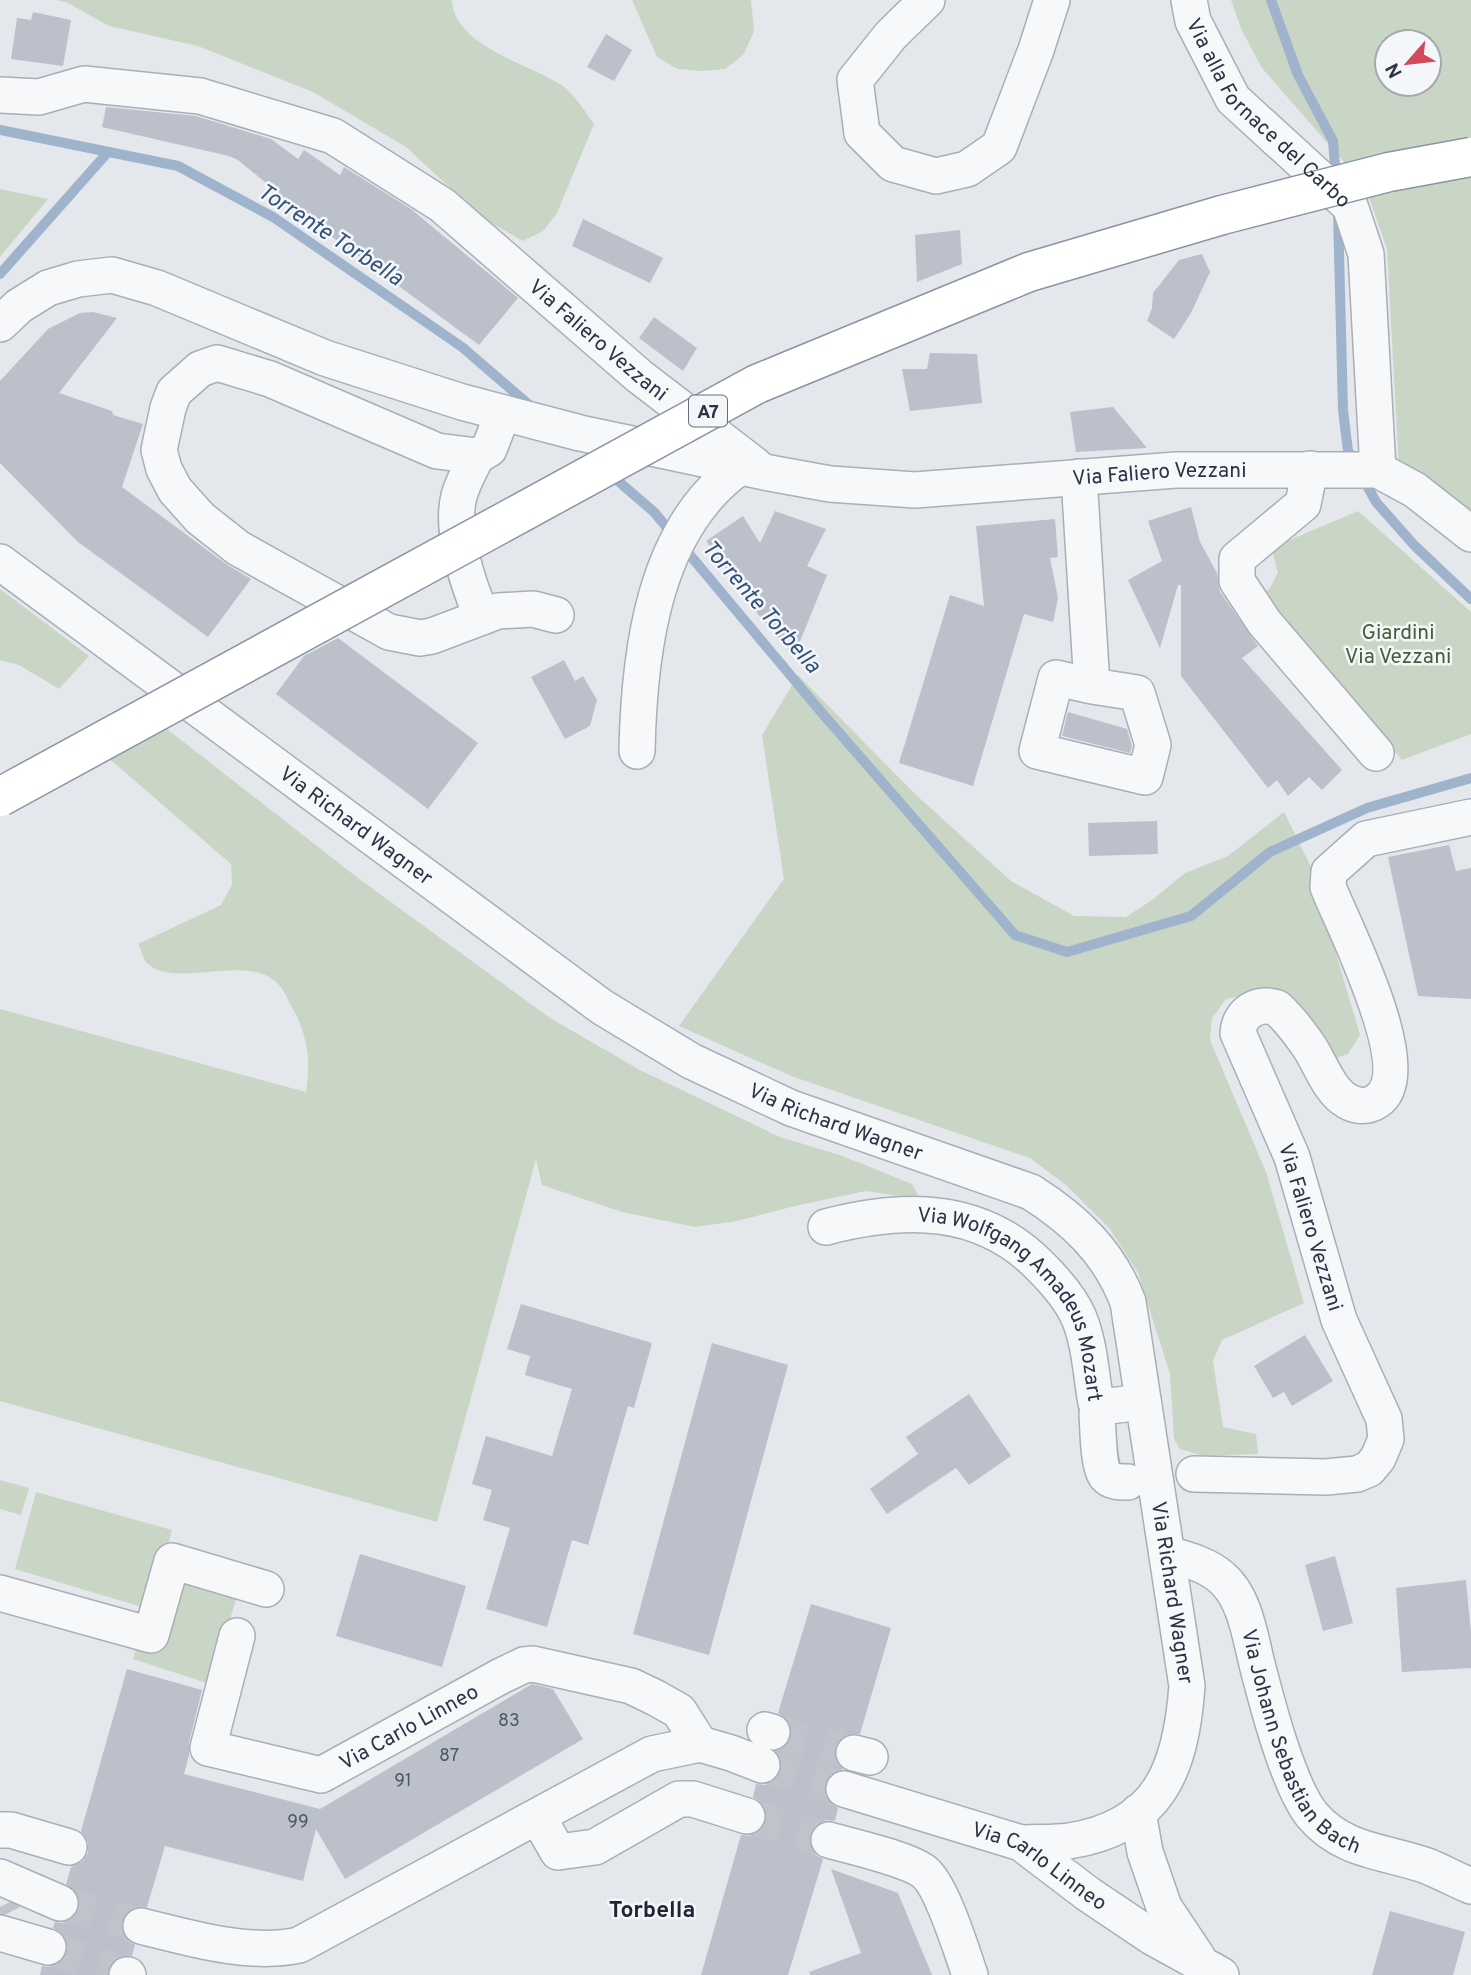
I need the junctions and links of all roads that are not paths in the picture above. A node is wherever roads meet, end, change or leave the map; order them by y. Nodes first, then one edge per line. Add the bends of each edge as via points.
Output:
1 (927, 0) edge
2 (1052, 0) edge
3 (1189, 0) edge
4 (0, 95) edge
5 (1471, 157) edge
6 (0, 324) edge
7 (515, 416) junction
8 (477, 456) junction
9 (752, 470) junction
10 (1316, 470) junction
11 (1378, 470) junction
12 (1079, 477) junction
13 (1471, 534) edge
14 (0, 562) edge
15 (556, 615) dead end
16 (482, 617) junction
17 (1092, 686) dead end
18 (637, 751) dead end
19 (1376, 753) dead end
20 (0, 797) edge
21 (1471, 817) edge
22 (826, 1227) dead end
23 (1143, 1402) junction
24 (1100, 1407) junction
25 (1195, 1474) dead end
26 (1128, 1482) dead end
27 (1167, 1554) junction
28 (266, 1589) dead end
29 (0, 1593) edge
30 (237, 1636) dead end
31 (700, 1744) junction
32 (762, 1766) tunnel mouth
33 (844, 1789) tunnel mouth
34 (1138, 1812) junction
35 (747, 1816) tunnel mouth
36 (538, 1817) junction
37 (0, 1830) edge
38 (829, 1840) tunnel mouth
39 (1021, 1843) junction
40 (69, 1847) dead end
41 (4, 1879) edge
42 (1471, 1886) edge
43 (60, 1903) tunnel mouth
44 (141, 1926) tunnel mouth
45 (3, 1933) edge
46 (48, 1947) tunnel mouth
47 (278, 1962) edge
48 (1213, 1971) edge
49 (970, 1975) edge

1 - 2 street via 855,80 862,133 893,164 936,176 967,169 999,147
3 - 11 street, Via alla Fornace del Garbo via 1193,21 1233,99 1350,206 1366,254
4 - 9 street, Via Faliero Vezzani via 38,97 84,85 200,96 333,136 442,205
5 - 20 highway, A7, bridge via 1389,172 1222,215 1029,272 757,384
6 - 7 street via 47,288 112,275 157,288 325,358
7 - 8 street via 489,449
7 - 9 street
8 - 16 street via 458,497 457,518 462,557
8 - 16 street via 437,451 270,379 217,363 200,369 174,392 159,450 175,490 210,526 257,560 389,632 420,638
9 - 12 street, Via Faliero Vezzani via 830,484 915,490
9 - 18 street via 722,480 709,494 662,574 645,643
10 - 11 street, Via Faliero Vezzani
10 - 12 street, Via Faliero Vezzani via 1176,470
10 - 19 street via 1303,503 1237,559 1237,581 1264,622
11 - 13 street, Via Faliero Vezzani via 1415,490
12 - 17 street
14 - 23 street, Via Richard Wagner via 613,1013 691,1061 791,1108 1031,1192 1057,1209 1088,1236 1120,1281 1128,1302
15 - 16 street via 533,609
21 - 25 street, Via Faliero Vezzani via 1366,839 1329,872 1328,887 1386,1032 1389,1079 1380,1099 1365,1106 1344,1100 1277,1008 1256,1007 1238,1026 1293,1157 1339,1320 1384,1419 1386,1439 1369,1469 1357,1474
22 - 24 street, Via Wolfgang Amadeus Mozart via 871,1216 933,1215 989,1229 1010,1242 1057,1283 1079,1317
23 - 24 street, Via Wolfgang Amadeus Mozart
23 - 27 street, Via Richard Wagner
24 - 26 street via 1097,1414 1106,1476
27 - 34 street, Via Richard Wagner via 1187,1686 1185,1722 1173,1767 1153,1799
27 - 42 street, Via Johann Sebastian Bach via 1210,1569 1233,1591 1277,1735 1311,1814 1349,1844 1427,1867
28 - 29 street via 172,1561 151,1635
30 - 31 street, Via Carlo Linneo via 208,1748 218,1751 321,1775 501,1676 533,1664 631,1686 678,1711
31 - 32 street
31 - 36 street via 652,1754
33 - 39 street, Via Carlo Linneo
34 - 39 street, Via Richard Wagner via 1097,1833
34 - 48 street via 1145,1852 1164,1907
35 - 36 street via 679,1799 595,1846 558,1852
36 - 47 street via 299,1945
37 - 40 street
38 - 49 street via 925,1872 937,1888
39 - 48 street, Via Carlo Linneo via 1152,1937
41 - 43 street
44 - 47 street
45 - 46 street

